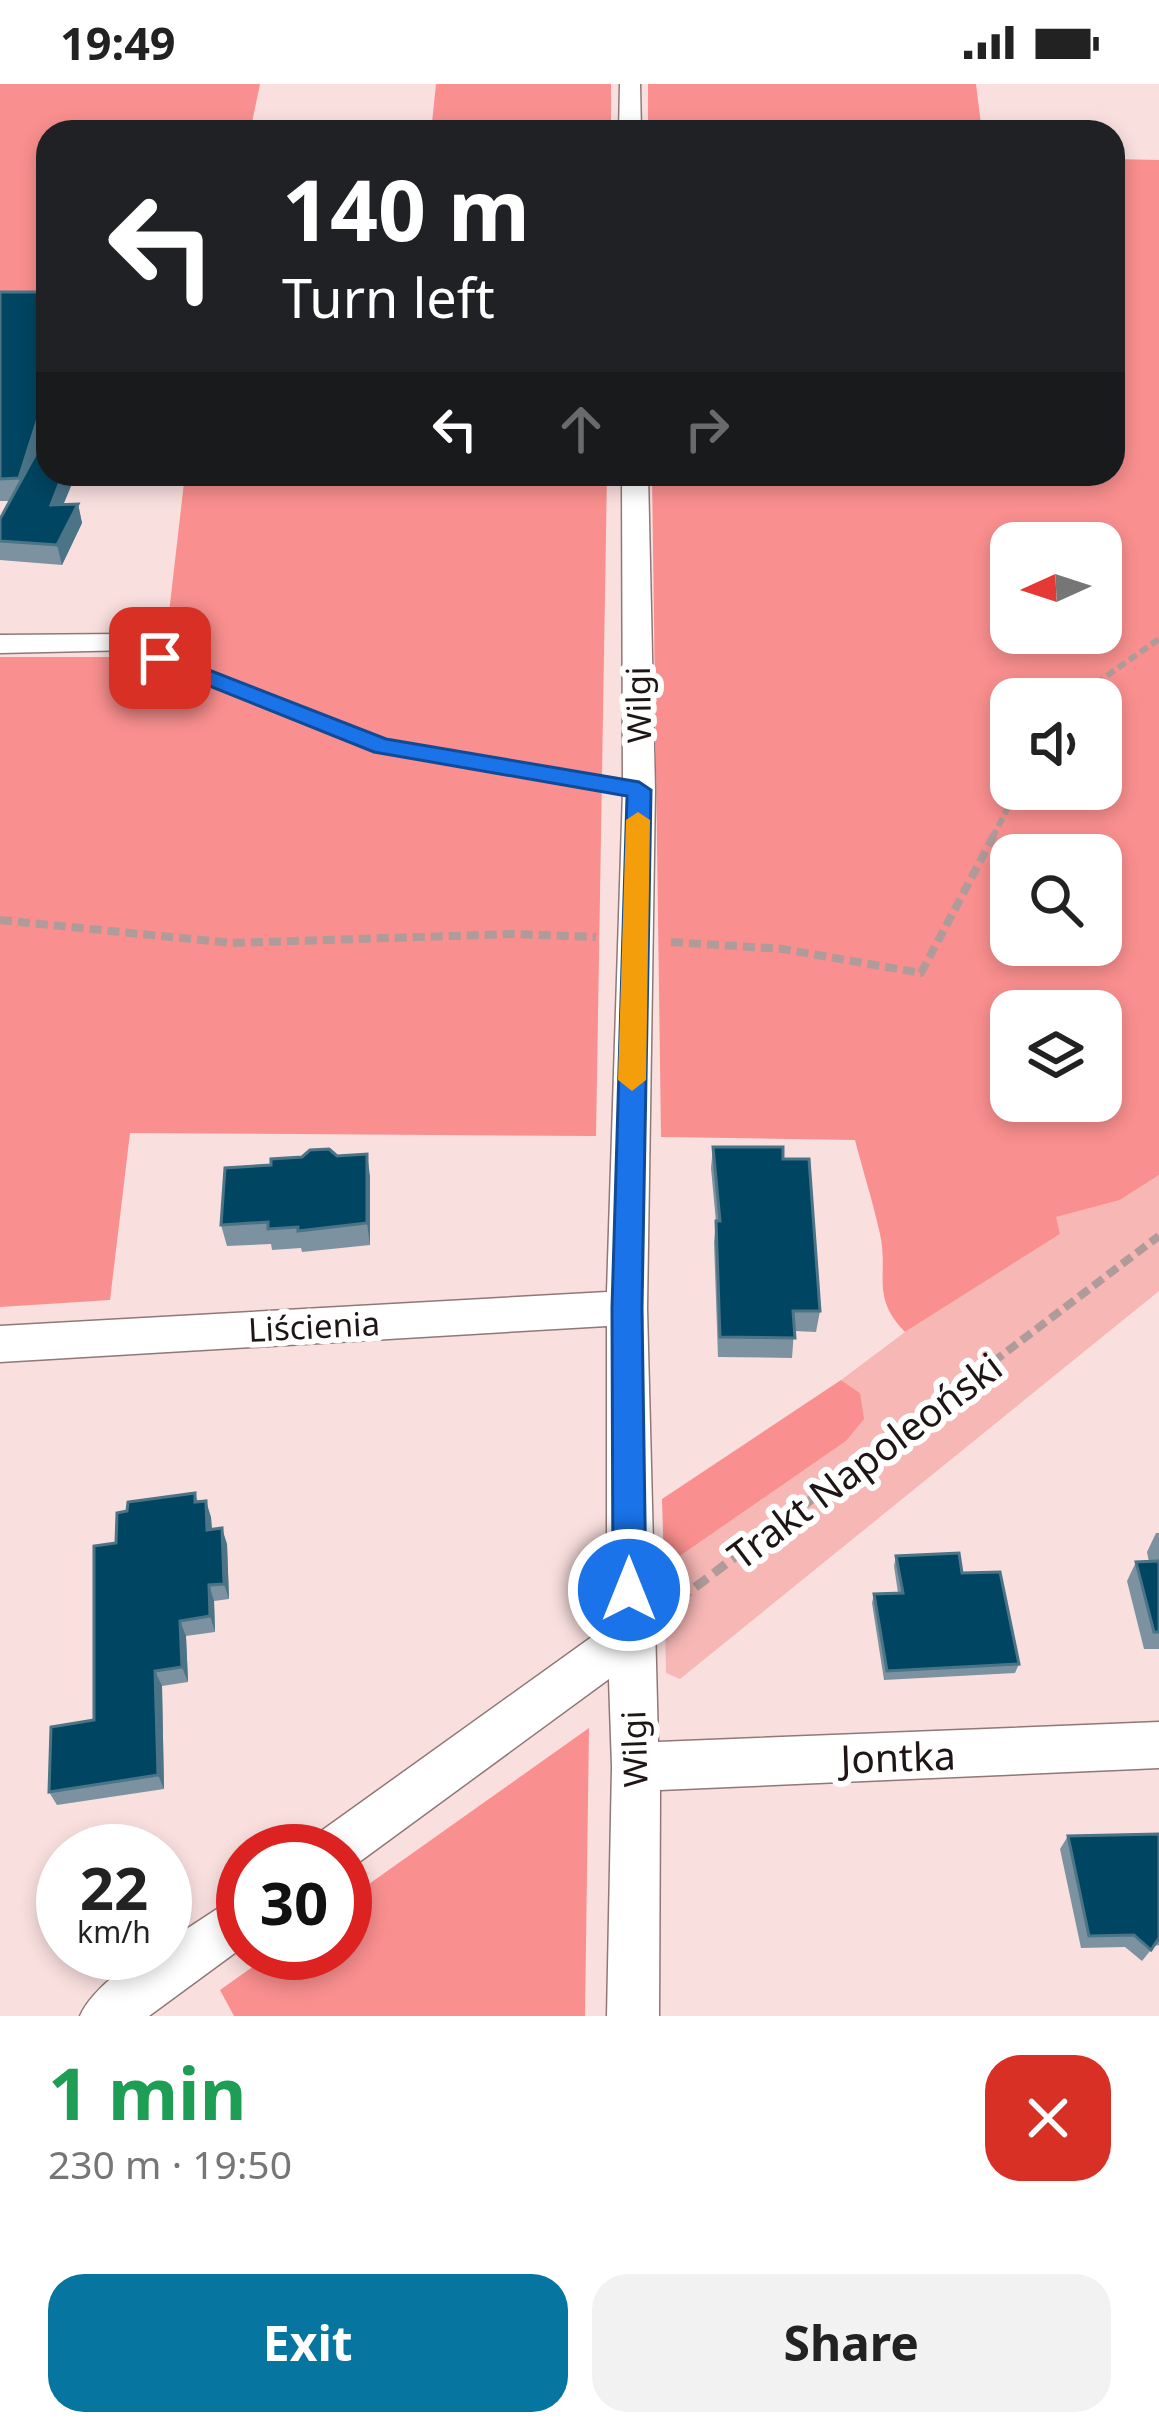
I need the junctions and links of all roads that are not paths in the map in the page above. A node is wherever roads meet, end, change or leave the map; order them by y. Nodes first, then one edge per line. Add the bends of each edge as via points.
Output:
1 (630, 84) edge
2 (630, 120) edge
3 (635, 486) edge
4 (124, 643) joint
5 (0, 644) edge
6 (639, 790) junction
7 (627, 1308) junction
8 (0, 1344) edge
9 (630, 1637) junction
10 (1159, 1745) edge
11 (636, 1767) junction
12 (371, 1824) edge
13 (216, 1937) edge
14 (106, 2016) edge
15 (633, 2016) edge

1 - 2 street
3 - 6 street, Wilgi
4 - 5 street
4 - 6 lane via 382,746
6 - 7 street, Wilgi
7 - 8 street, Liścienia
7 - 9 street, Wilgi
9 - 11 street, Wilgi
9 - 12 street
10 - 11 street, Jontka
11 - 15 street, Wilgi
13 - 14 street

